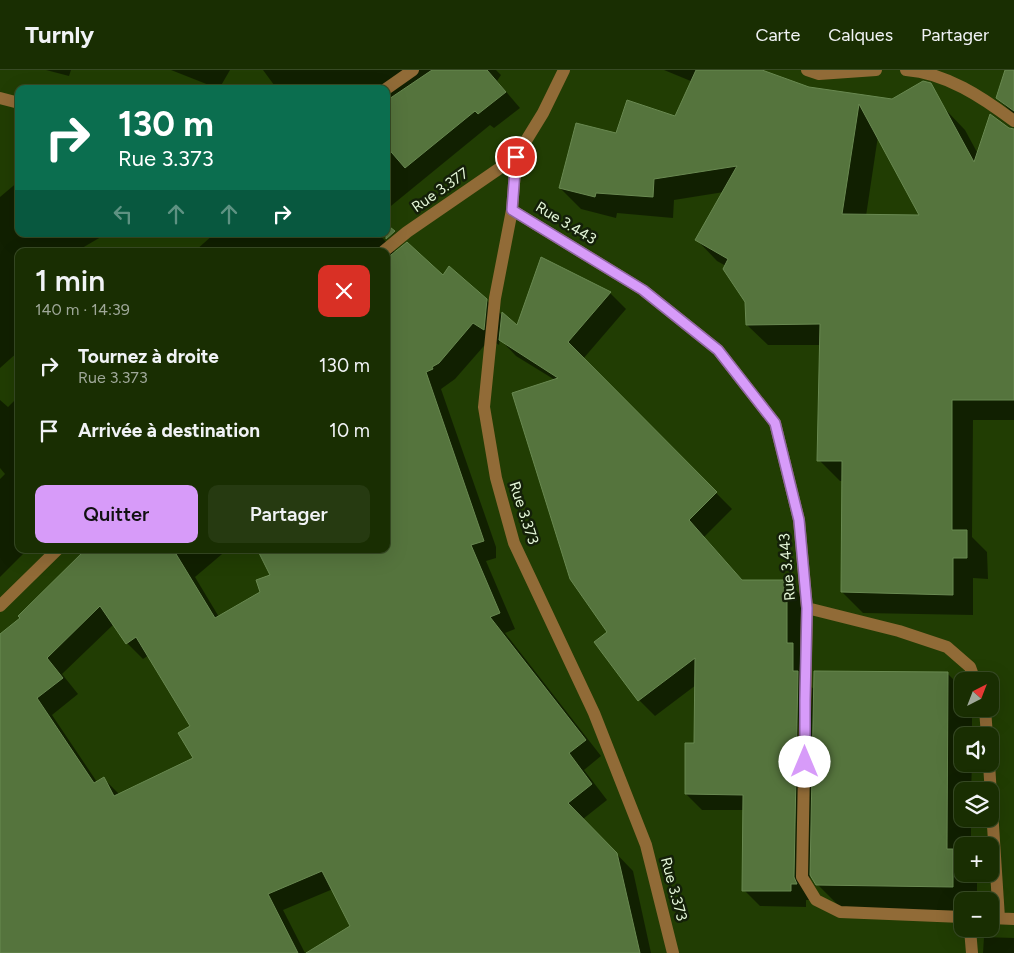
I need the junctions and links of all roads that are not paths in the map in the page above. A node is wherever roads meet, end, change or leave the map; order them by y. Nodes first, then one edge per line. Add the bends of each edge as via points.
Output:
1 (413, 70) edge
2 (564, 70) edge
3 (807, 70) edge
4 (876, 70) edge
5 (906, 70) edge
6 (390, 86) edge
7 (0, 98) edge
8 (15, 101) edge
9 (1014, 121) edge
10 (516, 157) junction
11 (512, 210) junction
12 (388, 248) edge
13 (54, 553) edge
14 (0, 606) edge
15 (807, 608) junction
16 (972, 672) edge
17 (989, 772) edge
18 (994, 892) edge
19 (954, 917) edge
20 (999, 918) edge
21 (1014, 919) edge
22 (971, 937) edge
23 (673, 953) edge
24 (972, 953) edge

1 - 6 street
2 - 10 street, Rue 3.373
3 - 4 street via 819,74
5 - 9 street via 939,76 989,102
7 - 8 street
10 - 11 street, Rue 3.373
10 - 12 street, Rue 3.377
11 - 15 street, Rue 3.443 via 643,290 718,350 775,423 799,520
11 - 23 street, Rue 3.373 via 495,298 484,407 496,478 514,543 594,713 646,845
13 - 14 street
15 - 16 street via 899,631 947,647
15 - 19 street, Rue 3.443 via 802,877 816,900 840,912
17 - 18 street
20 - 21 street
22 - 24 street

